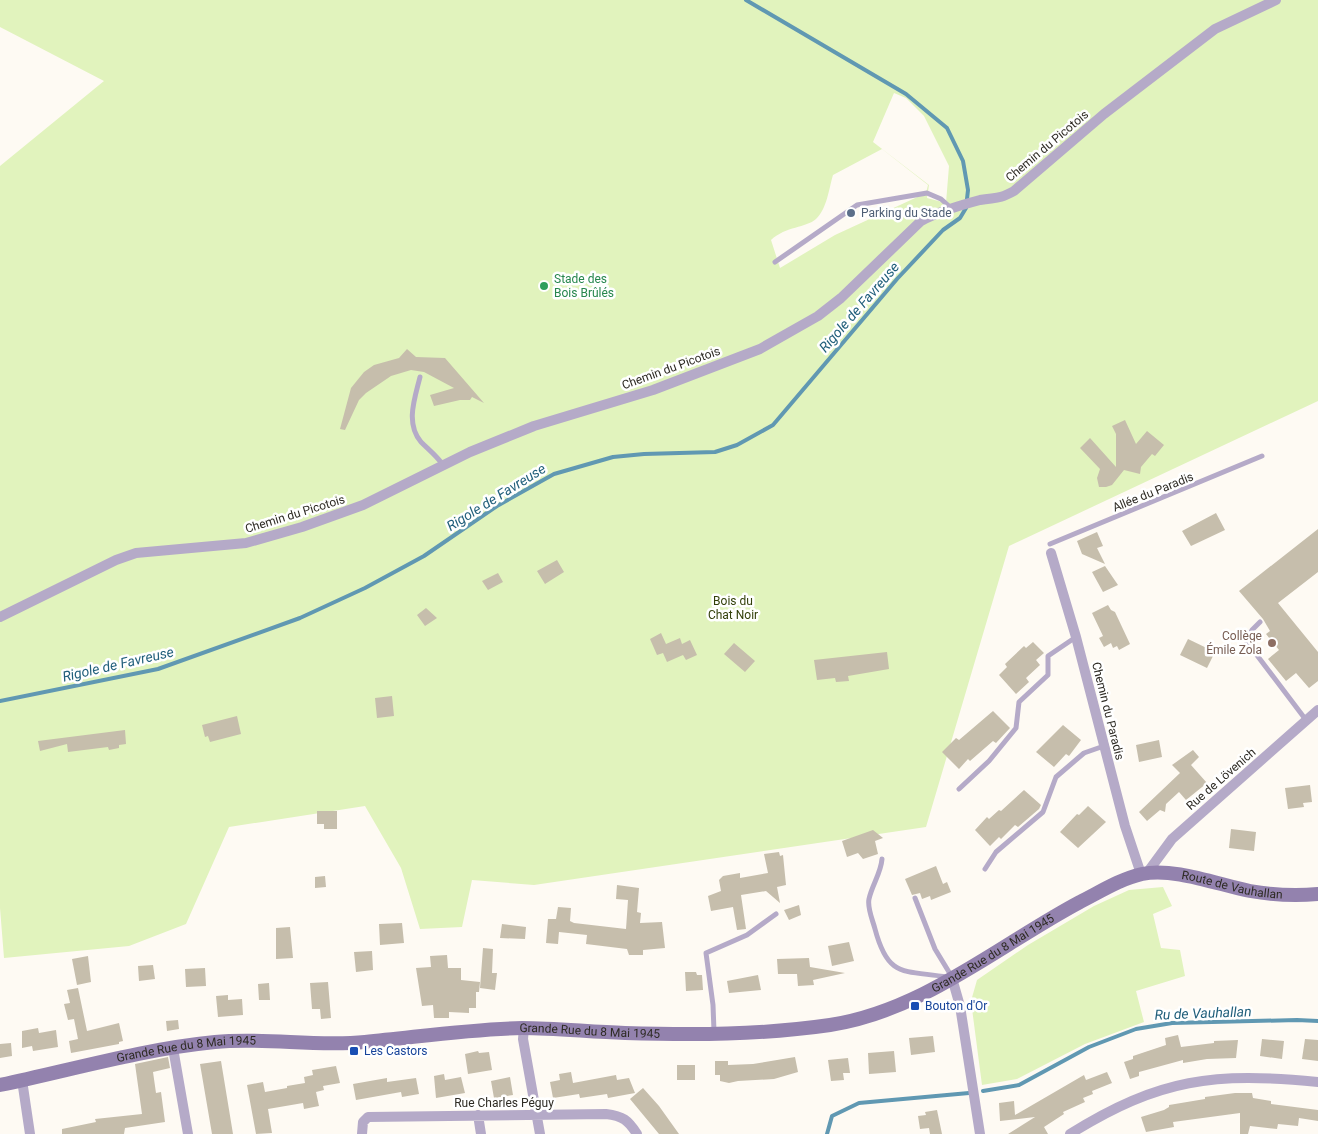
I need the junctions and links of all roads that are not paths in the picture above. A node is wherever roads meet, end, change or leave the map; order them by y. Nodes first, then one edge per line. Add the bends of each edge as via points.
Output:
1 (1276, 0) edge
2 (955, 209) junction
3 (775, 262) dead end
4 (420, 377) dead end
5 (1262, 456) dead end
6 (443, 465) junction
7 (1050, 548) joint
8 (0, 617) edge
9 (1260, 622) dead end
10 (1076, 637) junction
11 (1318, 710) edge
12 (1307, 720) junction
13 (1104, 746) junction
14 (959, 789) dead end
15 (882, 859) dead end
16 (985, 869) dead end
17 (1144, 873) junction
18 (1318, 894) edge
19 (915, 898) dead end
20 (776, 914) dead end
21 (952, 978) junction
22 (524, 1028) junction
23 (714, 1034) junction
24 (173, 1048) junction
25 (22, 1080) junction
26 (1318, 1082) edge
27 (0, 1085) edge
28 (478, 1115) junction
29 (536, 1115) junction
30 (30, 1134) edge
31 (188, 1134) edge
32 (362, 1134) edge
33 (481, 1134) edge
34 (540, 1134) edge
35 (637, 1134) edge
36 (980, 1134) edge
37 (1070, 1134) edge

1 - 2 street, Chemin du Picotois via 1215,29 1104,114 1014,191 1000,199
2 - 3 lane via 927,192 857,205
2 - 6 street, Chemin du Picotois via 920,222 841,298 818,316 760,349 653,390 534,426
4 - 6 lane via 411,418 420,440
5 - 7 lane, Allée du Paradis
6 - 8 street, Chemin du Picotois via 362,506 302,527 246,543 136,554 116,560
7 - 10 street, Chemin du Paradis
9 - 12 lane via 1247,642
10 - 13 street, Chemin du Paradis
10 - 14 lane via 1048,656 1048,675 1018,702 1016,728 989,761
11 - 12 street, Rue de Lövenich
12 - 17 street, Rue de Lövenich via 1172,839
13 - 16 lane via 1084,753 1056,776 1043,812 996,852
13 - 17 street, Chemin du Paradis via 1125,826
15 - 21 lane via 869,900 885,958 894,967 908,972
17 - 18 main road, Route de Vauhallan via 1176,874 1259,892 1294,896
17 - 21 main road, Grande Rue du 8 Mai 1945 via 1062,912
19 - 21 lane via 935,949
20 - 23 lane via 747,935 706,953
21 - 23 main road, Grande Rue du 8 Mai 1945 via 882,1012 834,1024
21 - 36 street via 960,1006
22 - 23 main road, Grande Rue du 8 Mai 1945
22 - 24 main road, Grande Rue du 8 Mai 1945 via 472,1029 362,1043 238,1040
22 - 29 street
24 - 25 main road, Grande Rue du 8 Mai 1945
24 - 31 street
25 - 27 main road, Grande Rue du 8 Mai 1945
25 - 30 street
26 - 37 street via 1242,1077 1210,1078 1174,1085 1136,1097
28 - 29 street, Rue Charles Péguy
28 - 32 street, Rue Charles Péguy via 368,1117 363,1122
28 - 33 street
29 - 34 street
29 - 35 street, Rue Charles Péguy via 620,1116

